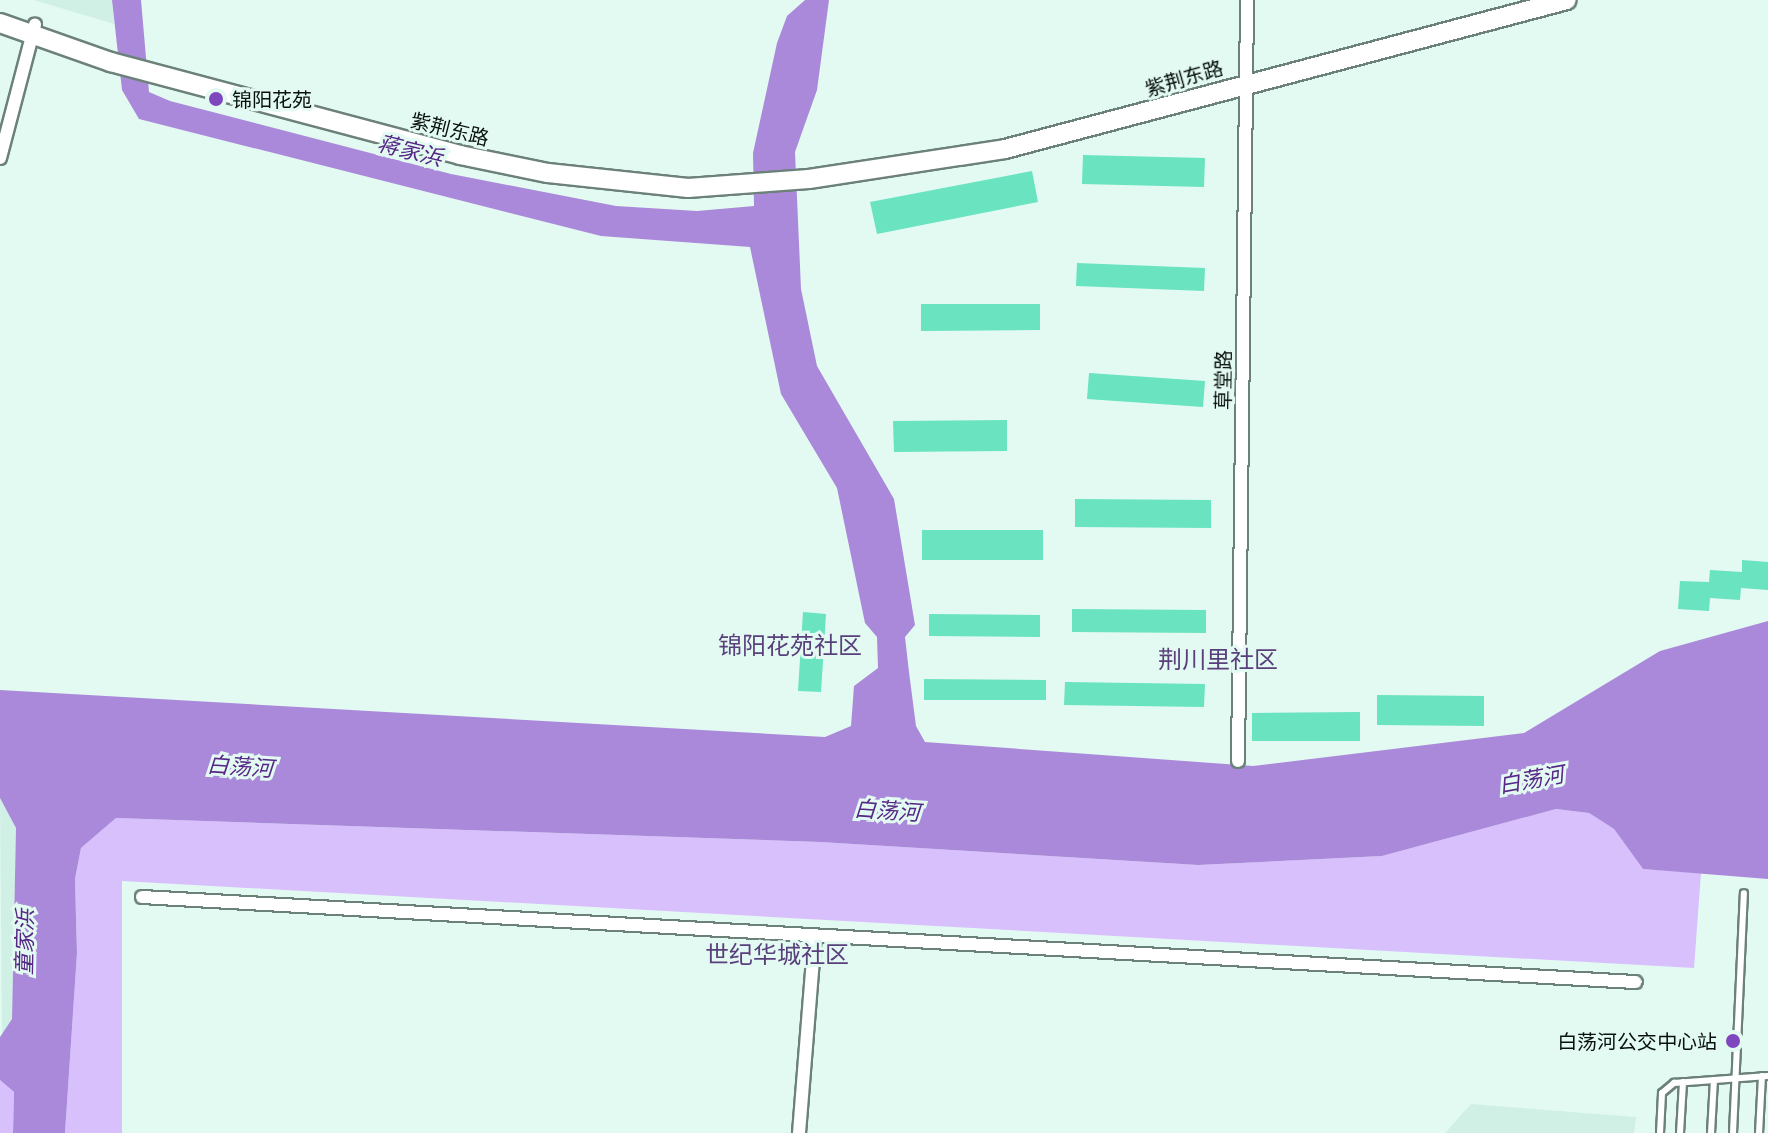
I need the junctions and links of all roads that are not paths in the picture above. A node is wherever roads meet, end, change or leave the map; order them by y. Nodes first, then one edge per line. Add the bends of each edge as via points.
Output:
1 (1247, 0) edge
2 (1525, 0) edge
3 (1567, 0) edge
4 (0, 11) edge
5 (0, 23) edge
6 (34, 31) junction
7 (1246, 78) junction
8 (0, 158) edge
9 (1238, 761) dead end
10 (1744, 893) dead end
11 (142, 897) dead end
12 (815, 936) junction
13 (1636, 982) dead end
14 (1765, 1076) edge
15 (1736, 1078) junction
16 (1714, 1080) junction
17 (1683, 1082) junction
18 (799, 1133) edge
19 (1660, 1133) edge
20 (1680, 1133) edge
21 (1711, 1133) edge
22 (1733, 1133) edge
23 (1759, 1133) edge

1 - 7 street, 草堂路
2 - 7 street, 紫荆东路
3 - 7 street, 紫荆东路
4 - 6 street
5 - 6 street
6 - 7 street, 紫荆东路 via 159,69 475,147 581,169 736,182 808,176 1026,137
6 - 8 street
7 - 9 street, 草堂路
10 - 15 lane
11 - 12 street
12 - 13 street
12 - 18 street
14 - 15 lane
14 - 23 lane
15 - 16 lane
15 - 22 lane
16 - 17 lane
16 - 21 lane
17 - 19 lane via 1662,1093
17 - 20 lane

